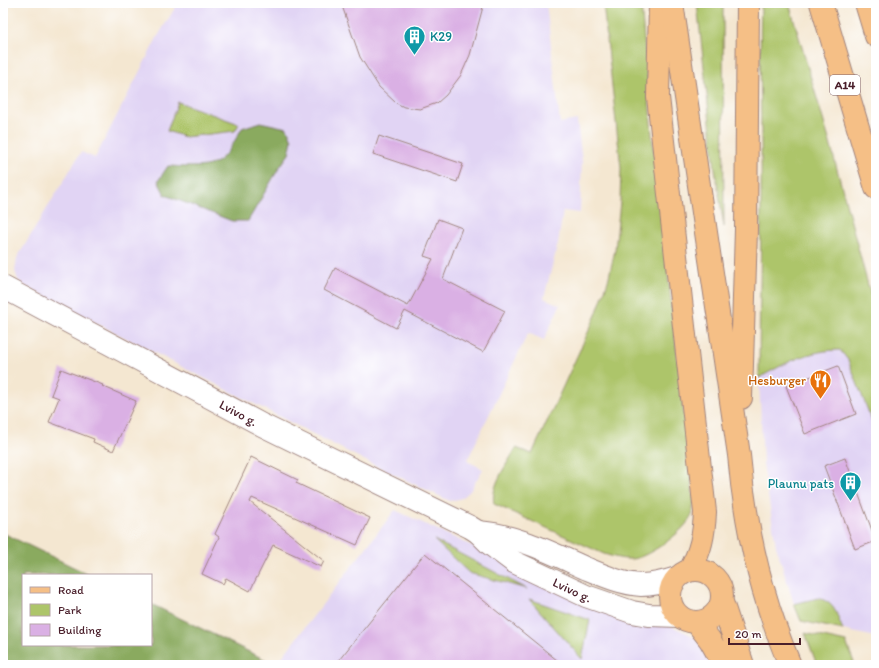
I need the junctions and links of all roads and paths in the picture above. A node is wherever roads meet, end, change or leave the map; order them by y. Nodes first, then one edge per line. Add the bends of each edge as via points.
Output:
1 (660, 3) edge
2 (672, 3) edge
3 (748, 3) edge
4 (821, 3) edge
5 (866, 3) edge
6 (876, 36) edge
7 (876, 188) edge
8 (3, 287) edge
9 (739, 455) junction
10 (478, 532) junction
11 (683, 574) junction
12 (722, 602) junction
13 (687, 619) junction
14 (724, 665) edge
15 (743, 665) edge
16 (790, 665) edge

1 - 11 main road via 658,97 706,512 703,541 698,556
2 - 9 main road
3 - 9 main road via 746,229
4 - 7 main road, A14
5 - 6 main road
8 - 10 street, Lvivo g. via 262,425
9 - 16 main road via 741,485 758,566 782,647
10 - 11 street, Lvivo g. via 498,534 529,543 600,574 639,585 662,583
10 - 13 street, Lvivo g. via 514,562 586,596 638,613
11 - 12 main road via 698,570 715,577 721,588
11 - 13 main road via 670,592 670,600 673,608
12 - 13 main road via 718,612 712,617
12 - 15 main road
13 - 14 main road via 710,640

